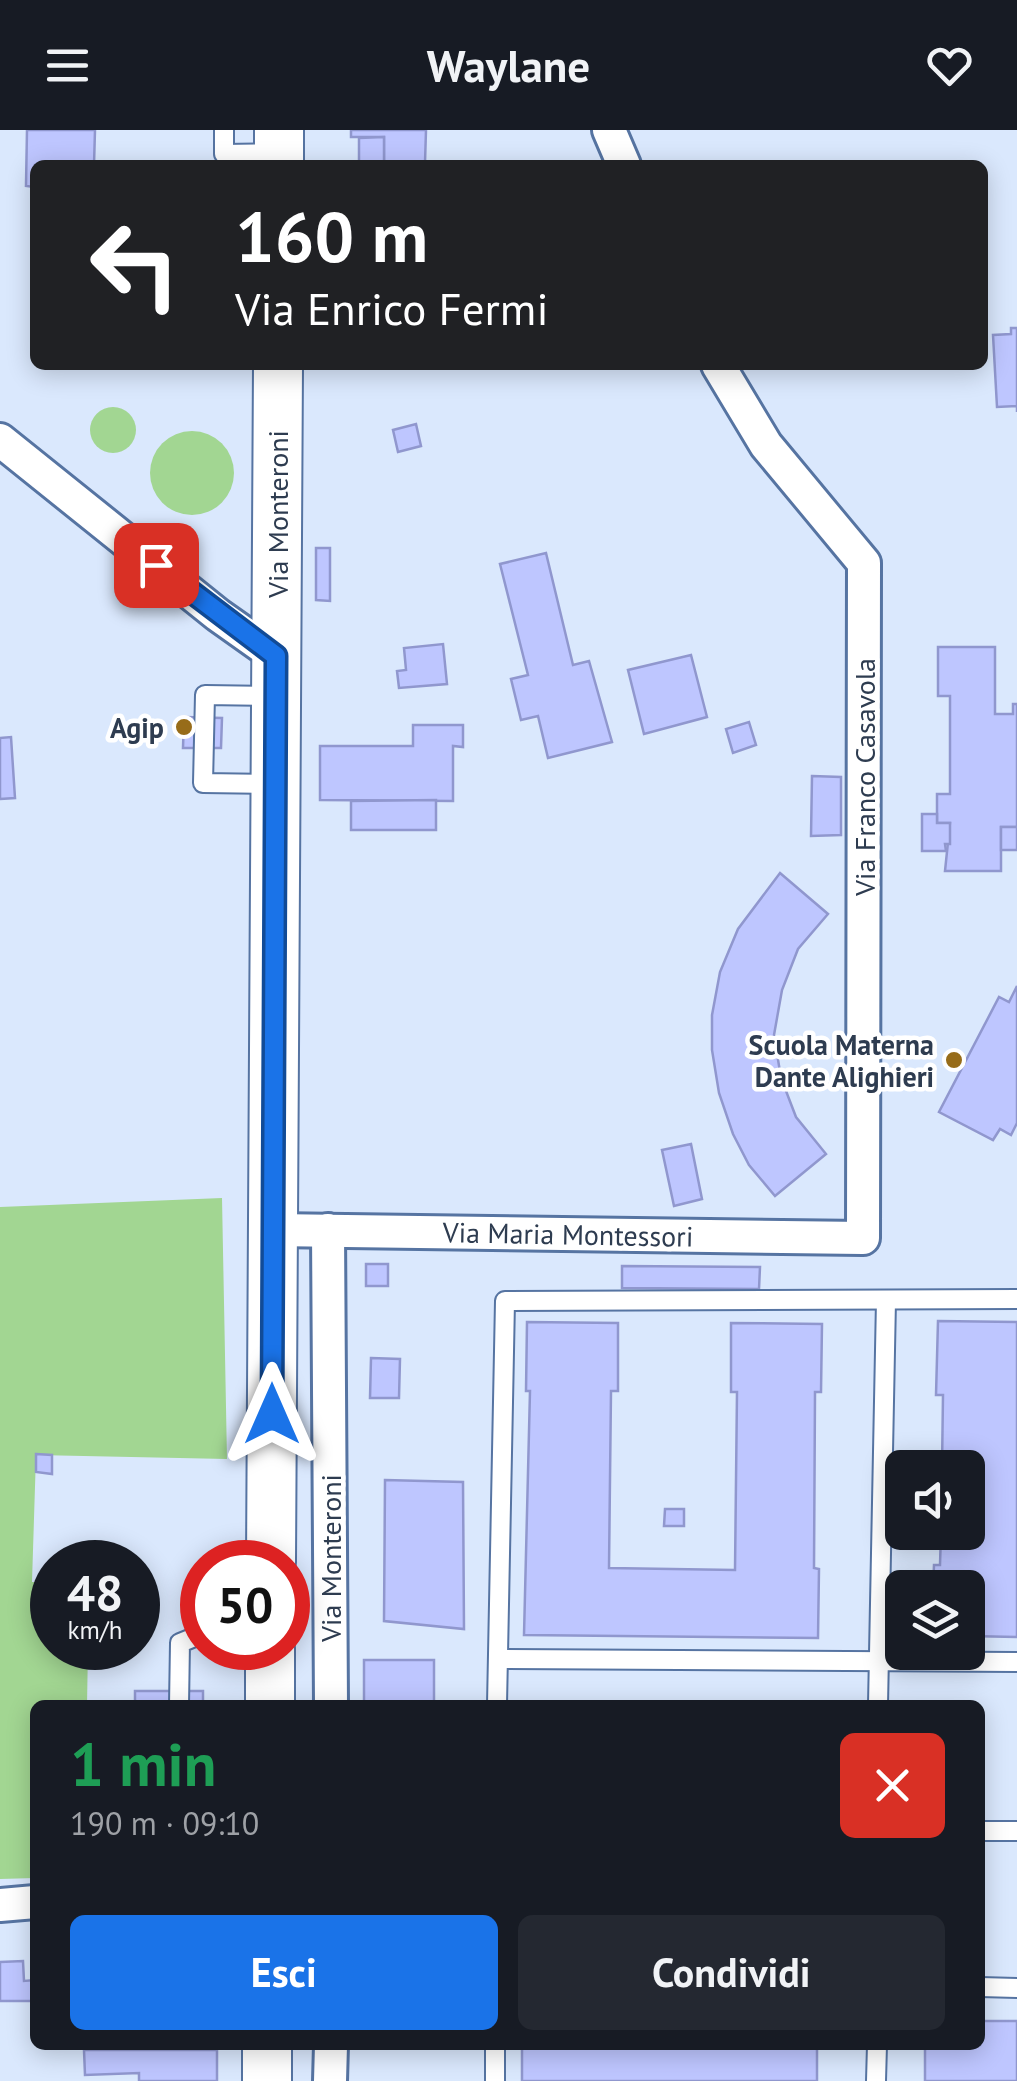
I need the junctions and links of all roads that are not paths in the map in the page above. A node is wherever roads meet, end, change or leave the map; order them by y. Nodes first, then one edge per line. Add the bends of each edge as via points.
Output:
1 (224, 130) edge
2 (609, 130) edge
3 (279, 150) edge
4 (225, 159) edge
5 (622, 160) edge
6 (278, 370) edge
7 (721, 370) edge
8 (0, 440) edge
9 (276, 676) junction
10 (275, 784) junction
11 (273, 1230) junction
12 (328, 1230) junction
13 (864, 1238) joint
14 (886, 1300) junction
15 (1017, 1300) edge
16 (271, 1540) edge
17 (180, 1643) edge
18 (498, 1659) junction
19 (877, 1661) junction
20 (1017, 1662) edge
21 (270, 1670) edge
22 (179, 1700) edge
23 (270, 1700) edge
24 (332, 1700) edge
25 (497, 1700) edge
26 (878, 1700) edge
27 (985, 1831) edge
28 (1017, 1831) edge
29 (30, 1902) edge
30 (0, 1905) edge
31 (985, 1988) edge
32 (1017, 1988) edge
33 (268, 2050) edge
34 (331, 2050) edge
35 (495, 2050) edge
36 (877, 2050) edge
37 (267, 2081) edge
38 (330, 2081) edge
39 (495, 2081) edge
40 (876, 2081) edge

1 - 4 lane
2 - 5 street
3 - 4 lane
6 - 9 main road, Via Monteroni
7 - 13 street, Via Franco Casavola via 766,445 864,563
8 - 9 street via 218,615
9 - 10 main road, Via Monteroni
9 - 10 lane via 206,695 203,782
10 - 11 main road, Via Monteroni
11 - 12 street, Via Maria Montessori
11 - 16 main road, Via Monteroni
12 - 13 street, Via Maria Montessori
12 - 24 street, Via Monteroni
14 - 15 lane
14 - 18 lane via 505,1301
14 - 19 lane
17 - 22 lane
18 - 19 lane
18 - 25 lane
19 - 20 lane
19 - 26 lane
21 - 23 main road
27 - 28 lane
29 - 30 street
31 - 32 lane
33 - 37 main road
34 - 38 street
35 - 39 lane
36 - 40 lane

